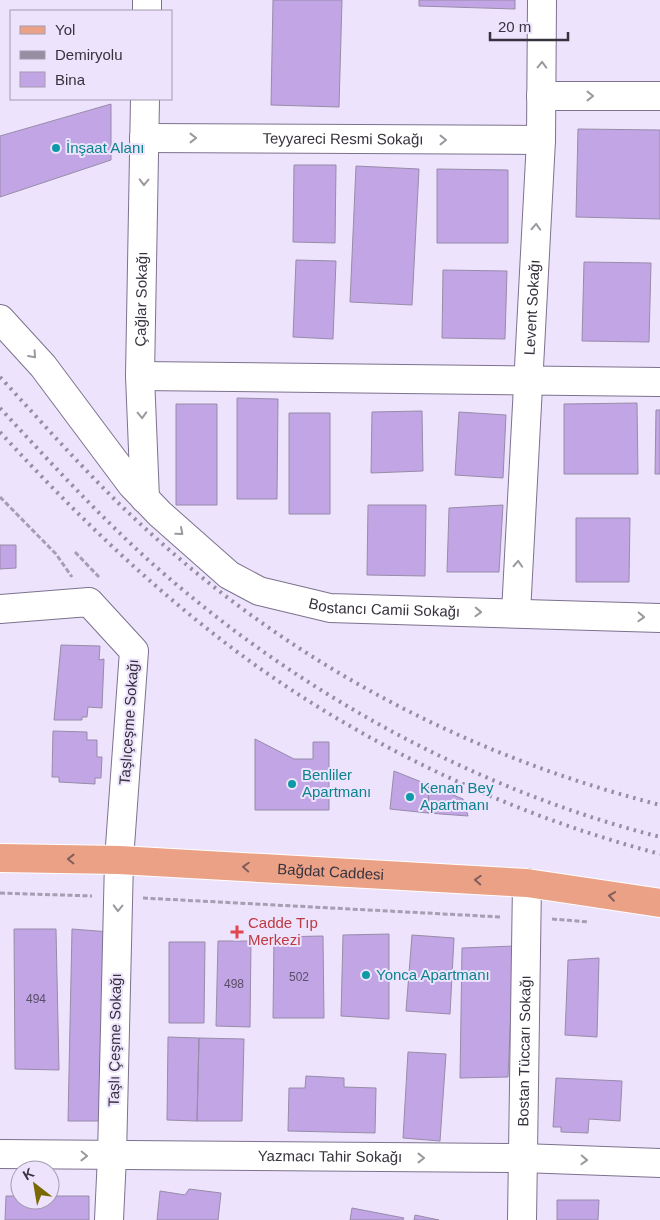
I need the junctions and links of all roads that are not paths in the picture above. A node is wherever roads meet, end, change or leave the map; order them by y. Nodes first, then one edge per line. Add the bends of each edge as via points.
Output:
1 (542, 0) edge
2 (541, 96) junction
3 (660, 96) edge
4 (145, 100) edge
5 (144, 138) junction
6 (540, 140) junction
7 (0, 319) edge
8 (140, 376) junction
9 (528, 380) junction
10 (660, 382) edge
11 (145, 499) junction
12 (0, 609) edge
13 (516, 613) junction
14 (660, 618) edge
15 (0, 858) edge
16 (119, 860) junction
17 (527, 883) junction
18 (660, 903) edge
19 (0, 1154) edge
20 (112, 1156) junction
21 (522, 1158) junction
22 (660, 1163) edge
23 (109, 1220) edge
24 (522, 1220) edge

2 -> 1 street, Levent Sokağı
2 -> 3 street
2 - 6 street, Levent Sokağı
4 - 5 street, Çağlar Sokağı
5 -> 6 street, Teyyareci Resmi Sokağı
5 -> 8 street, Çağlar Sokağı
9 -> 6 street, Levent Sokağı
7 -> 11 street, Bostancı Camii Sokağı via 43,366
8 - 9 street
8 -> 11 street, Çağlar Sokağı
9 - 10 street
13 -> 9 street, Levent Sokağı
11 -> 13 street, Bostancı Camii Sokağı via 229,575 258,591 330,608
12 - 16 street, Taşlıçeşme Sokağı via 89,602 134,651
13 -> 14 street, Bostancı Camii Sokağı
16 -> 15 main road, Bağdat Caddesi
17 -> 16 main road, Bağdat Caddesi
16 -> 20 street, Taşlı Çeşme Sokağı
18 -> 17 main road, Bağdat Caddesi
17 - 21 street, Bostan Tüccarı Sokağı
19 -> 20 street, Yazmacı Tahir Sokağı
20 -> 21 street, Yazmacı Tahir Sokağı
20 - 23 street, Taşlı Çeşme Sokağı
21 -> 22 street, Yazmacı Tahir Sokağı
21 - 24 street, Bostan Tüccarı Sokağı

